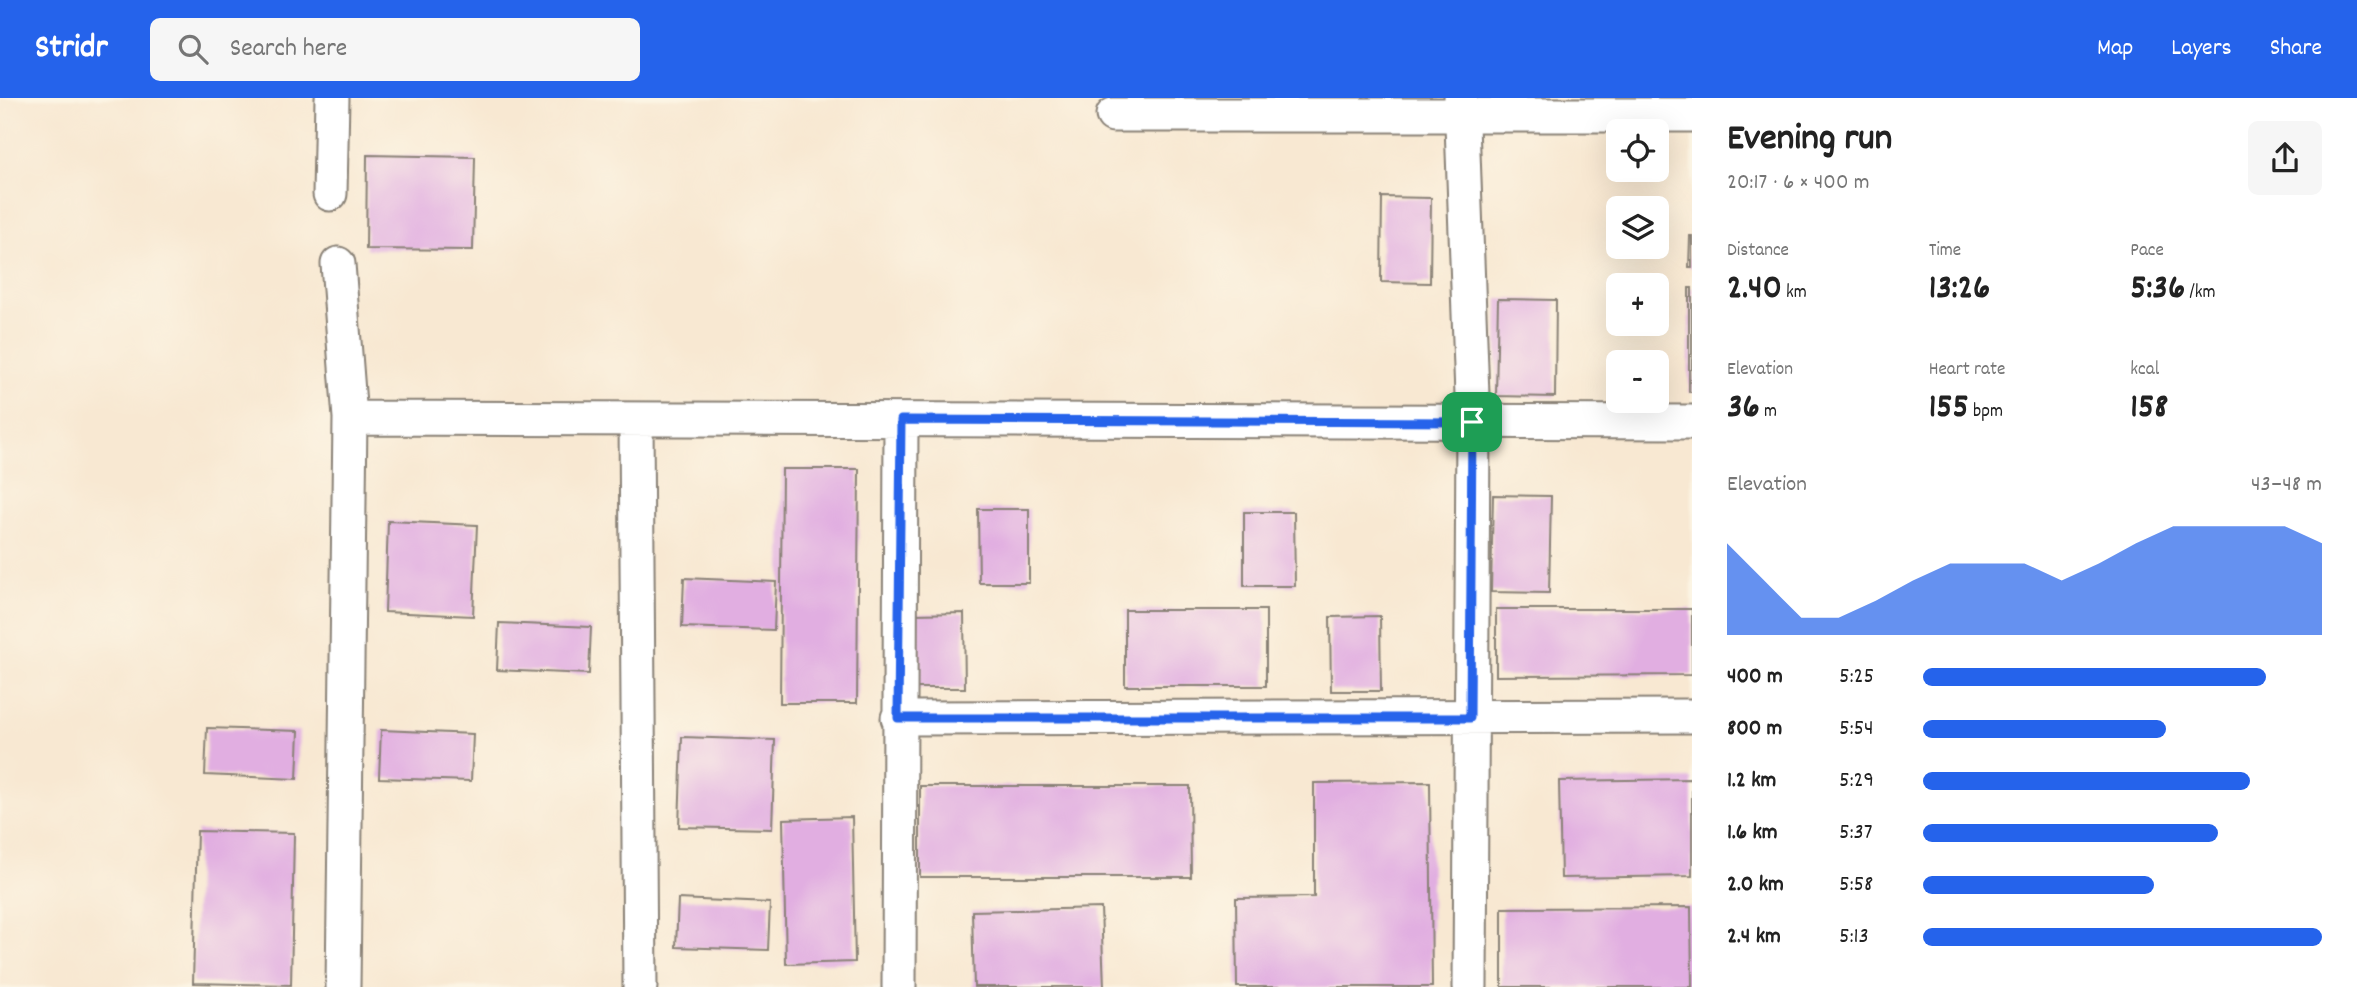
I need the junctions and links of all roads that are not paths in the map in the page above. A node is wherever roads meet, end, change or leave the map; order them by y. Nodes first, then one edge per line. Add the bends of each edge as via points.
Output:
1 (332, 98) edge
2 (1461, 106) edge
3 (1113, 115) dead end
4 (1692, 115) edge
5 (330, 194) dead end
6 (338, 264) dead end
7 (350, 418) junction
8 (636, 419) junction
9 (901, 420) junction
10 (1472, 422) junction
11 (1692, 422) edge
12 (1692, 716) edge
13 (898, 718) junction
14 (1470, 718) junction
15 (343, 987) edge
16 (640, 987) edge
17 (899, 987) edge
18 (1470, 987) edge

1 - 5 street
2 - 3 street
2 - 4 street
2 - 10 street
6 - 7 street
7 - 8 street
7 - 15 street
8 - 9 street
8 - 16 street
9 - 10 street
9 - 13 street
10 - 11 street
10 - 14 street
12 - 14 street
13 - 14 street
13 - 17 street
14 - 18 street

